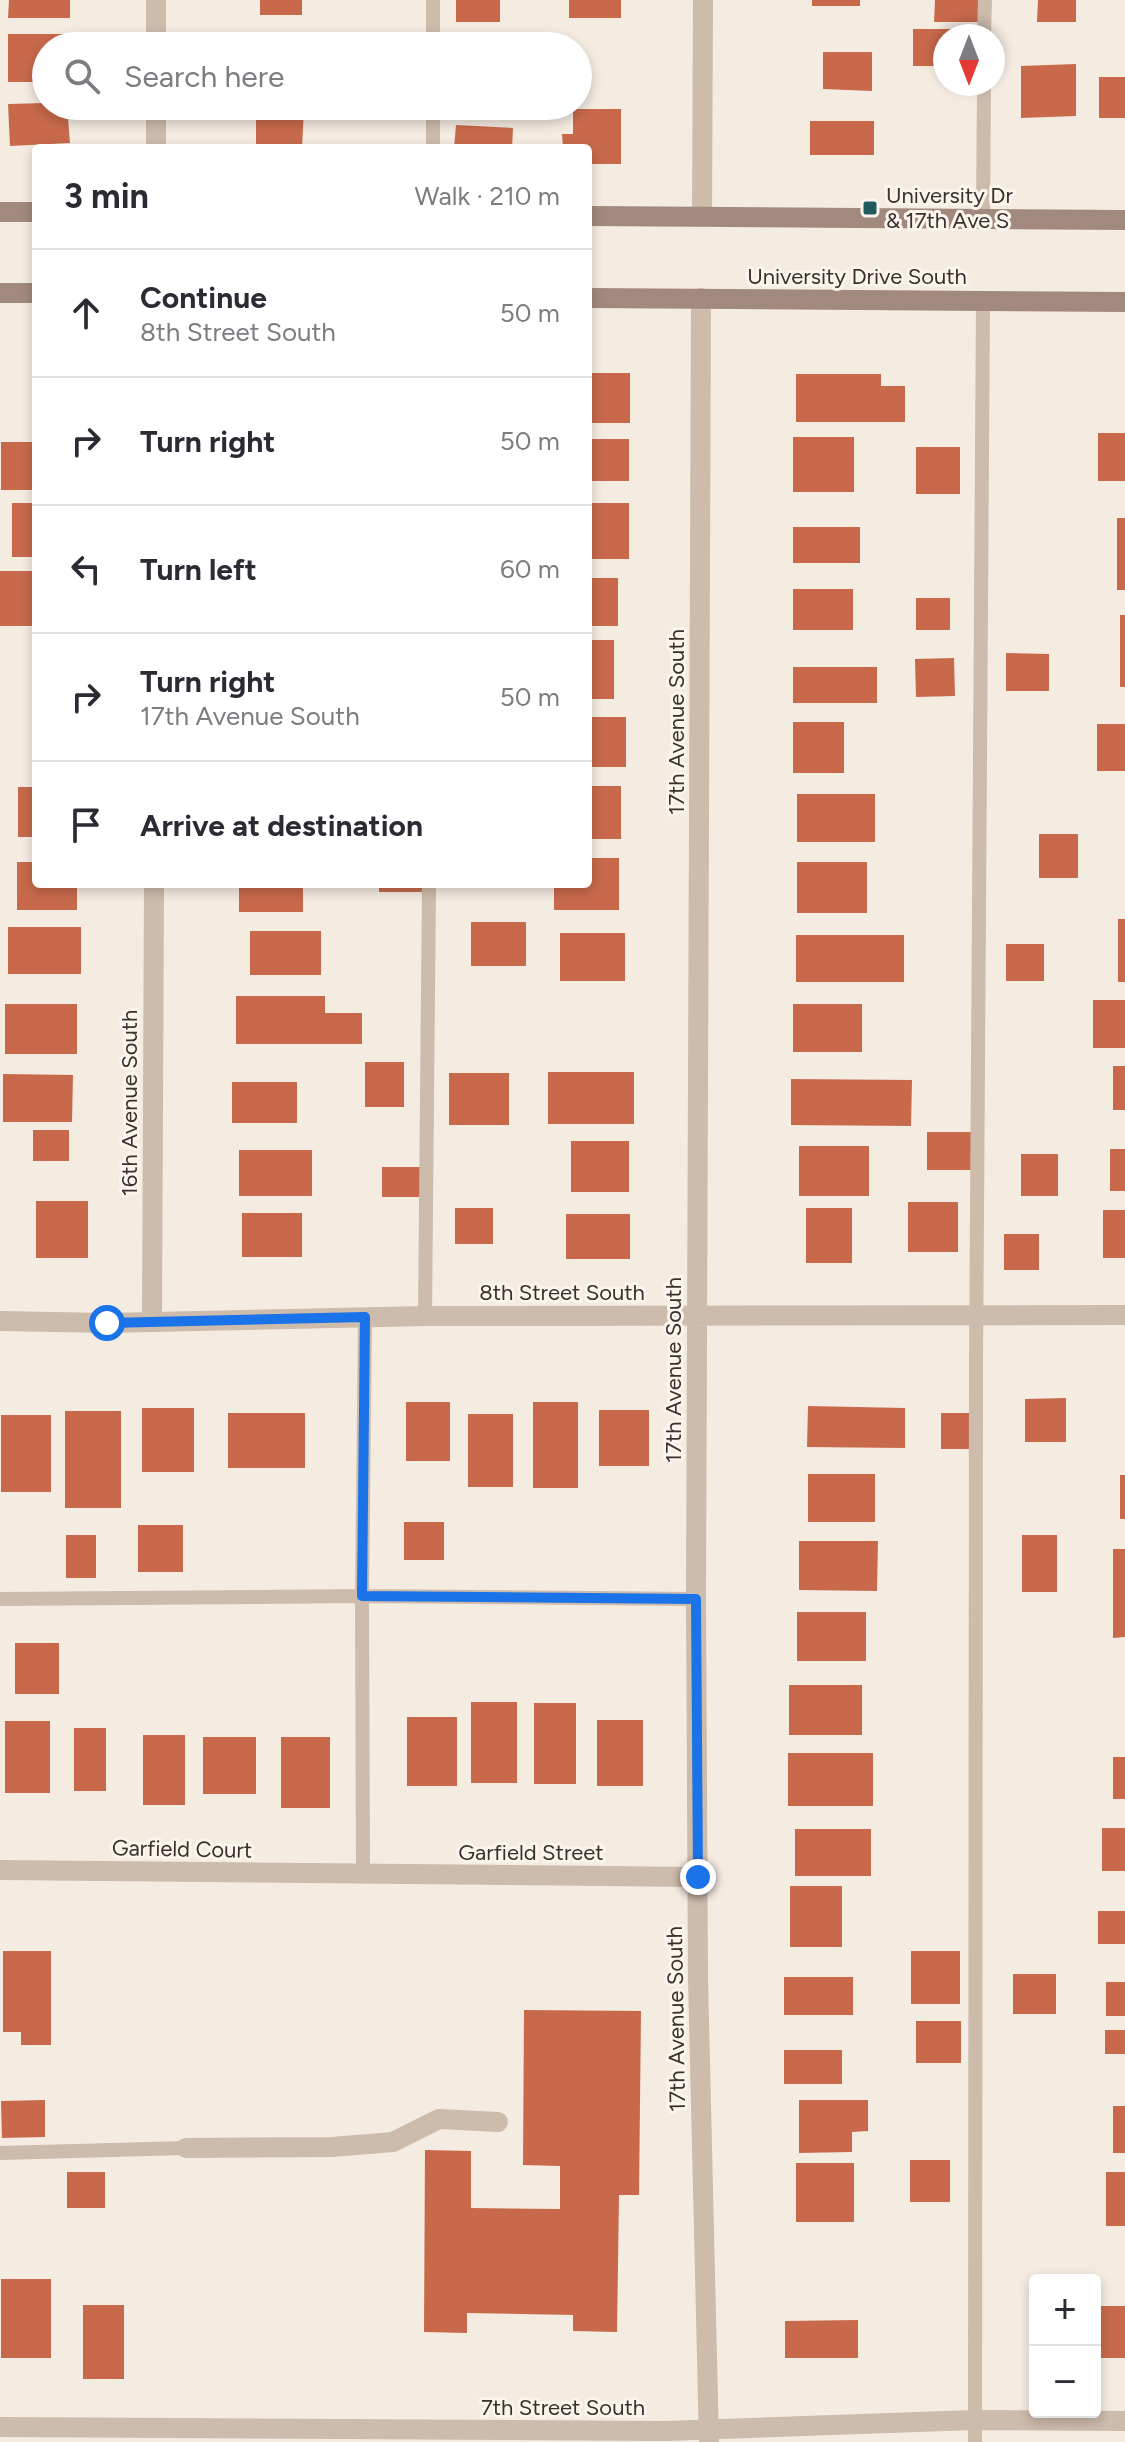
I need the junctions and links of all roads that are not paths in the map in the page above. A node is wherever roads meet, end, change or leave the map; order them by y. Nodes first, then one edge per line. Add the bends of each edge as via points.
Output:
1 (156, 0) edge
2 (433, 0) edge
3 (703, 0) edge
4 (985, 0) edge
5 (984, 24) edge
6 (156, 32) edge
7 (433, 32) edge
8 (984, 96) edge
9 (156, 120) edge
10 (433, 120) edge
11 (156, 144) edge
12 (433, 144) edge
13 (0, 212) edge
14 (32, 212) edge
15 (592, 216) edge
16 (702, 217) junction
17 (983, 218) junction
18 (1125, 220) edge
19 (0, 293) edge
20 (32, 293) edge
21 (592, 298) edge
22 (701, 298) junction
23 (983, 301) junction
24 (1125, 302) edge
25 (154, 888) edge
26 (429, 888) edge
27 (976, 1315) junction
28 (1125, 1315) edge
29 (425, 1316) junction
30 (697, 1316) junction
31 (365, 1317) junction
32 (0, 1321) edge
33 (152, 1321) junction
34 (362, 1596) junction
35 (0, 1599) edge
36 (696, 1599) junction
37 (0, 1870) edge
38 (363, 1875) junction
39 (698, 1877) junction
40 (498, 2122) dead end
41 (186, 2148) joint
42 (0, 2153) edge
43 (974, 2420) junction
44 (1125, 2421) edge
45 (0, 2427) edge
46 (152, 2436) edge
47 (429, 2436) edge
48 (709, 2436) edge
49 (975, 2442) edge

1 - 6 street
2 - 7 lane
3 - 16 street
4 - 5 lane
8 - 17 lane
9 - 11 street
10 - 12 lane
13 - 14 main road
15 - 16 main road
16 - 17 main road
17 - 18 main road
19 - 20 main road
21 - 22 main road, University Drive South
22 - 23 main road, University Drive South
22 - 30 street, 17th Avenue South
23 - 24 main road, University Drive South
23 - 27 lane
25 - 33 street, 16th Avenue South
26 - 29 lane
27 - 28 street, 8th Street South
27 - 30 street, 8th Street South
27 - 43 lane
29 - 30 street, 8th Street South
29 - 31 street, 8th Street South
30 - 36 street, 17th Avenue South
31 - 33 street, 8th Street South
31 - 34 lane
32 - 33 street, 8th Street South
34 - 35 lane
34 - 36 lane
34 - 38 lane
36 - 39 street, 17th Avenue South
37 - 38 street, Garfield Court
38 - 39 street, Garfield Street
39 - 48 street, 17th Avenue South
40 - 41 street via 439,2119 393,2142
41 - 42 lane
43 - 44 street, 7th Street South
43 - 48 street, 7th Street South
43 - 49 lane
45 - 46 street, 7th Street South
46 - 47 street, 7th Street South
47 - 48 street, 7th Street South

